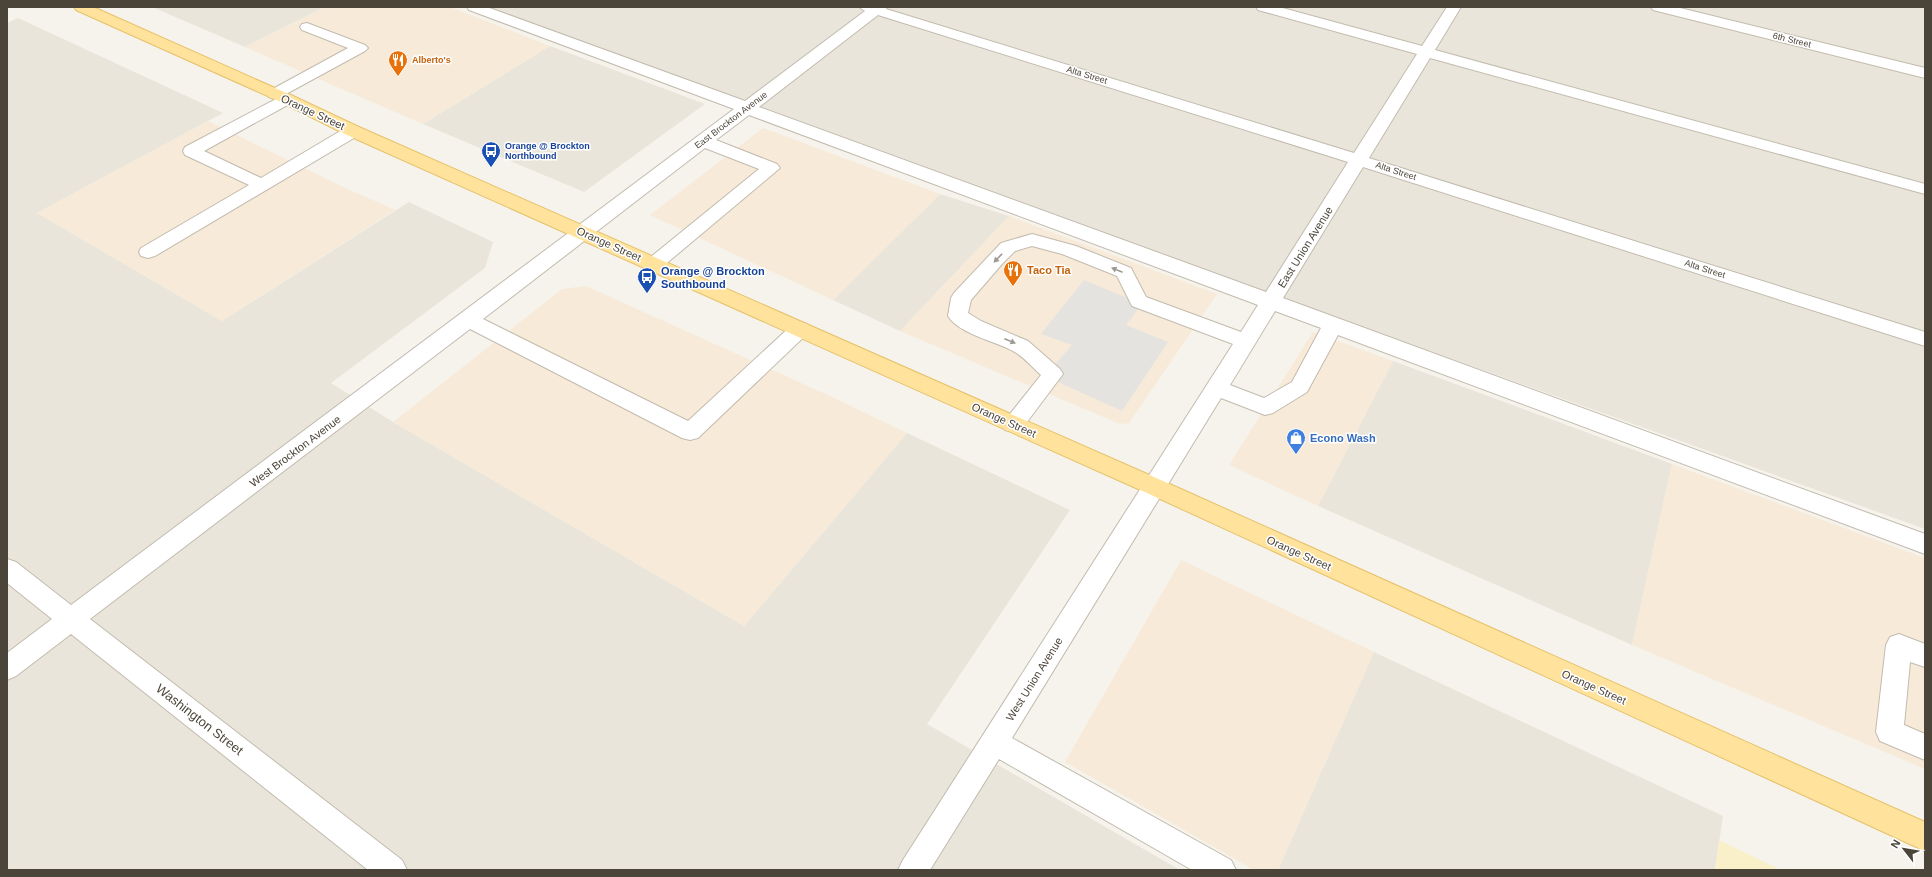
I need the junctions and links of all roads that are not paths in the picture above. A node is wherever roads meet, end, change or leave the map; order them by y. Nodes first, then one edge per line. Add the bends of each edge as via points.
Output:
1 (81, 7) edge
2 (474, 7) edge
3 (1263, 7) edge
4 (1454, 7) edge
5 (1658, 7) edge
6 (874, 8) edge
7 (308, 27) dead end
8 (1427, 51) junction
9 (1925, 73) edge
10 (281, 97) junction
11 (747, 108) junction
12 (353, 131) junction
13 (703, 141) junction
14 (1359, 160) junction
15 (262, 185) junction
16 (1925, 189) edge
17 (583, 233) junction
18 (148, 252) dead end
19 (654, 264) junction
20 (1271, 302) junction
21 (469, 320) junction
22 (1332, 325) junction
23 (800, 329) junction
24 (1925, 339) edge
25 (1246, 341) junction
26 (1217, 388) junction
27 (1013, 424) junction
28 (1155, 487) junction
29 (1925, 544) edge
30 (7, 569) edge
31 (72, 619) junction
32 (1925, 656) edge
33 (7, 668) edge
34 (994, 742) junction
35 (1925, 747) edge
36 (1925, 837) edge
37 (392, 870) edge
38 (913, 870) edge
39 (1221, 870) edge

1 - 10 main road, Orange Street
2 - 11 street
3 - 8 street
4 - 8 street, East Union Avenue
5 - 9 street, 6th Street
6 - 11 street, East Brockton Avenue
6 - 14 street, Alta Street
7 - 10 street via 360,48
8 - 14 street, East Union Avenue
8 - 16 street
10 - 12 main road, Orange Street
10 - 15 street via 191,151
11 - 13 street, East Brockton Avenue
11 - 20 street
12 - 15 street
12 - 17 main road, Orange Street
13 - 17 street, East Brockton Avenue
13 - 19 street via 771,168
14 - 20 street, East Union Avenue
14 - 24 street, Alta Street
15 - 18 street
17 - 19 main road, Orange Street
17 - 21 street, West Brockton Avenue
19 - 23 main road, Orange Street
20 - 22 street
20 - 25 street, East Union Avenue
21 - 23 street via 690,432
21 - 31 street, West Brockton Avenue
22 - 26 street via 1300,387 1265,407
22 - 29 street
23 - 27 main road, Orange Street
25 - 26 street, East Union Avenue
25 -> 27 street via 1139,301 1124,272 1069,250 1032,240 1008,247 961,298 958,316 974,326 1021,346 1052,374
26 - 28 street, East Union Avenue
27 - 28 main road, Orange Street
28 - 34 street, West Union Avenue
28 - 36 main road, Orange Street
30 - 31 street, Washington Street
31 - 33 street, West Brockton Avenue
31 - 37 street, Washington Street
32 - 35 street via 1899,645 1890,732
34 - 38 street, West Union Avenue
34 - 39 street

